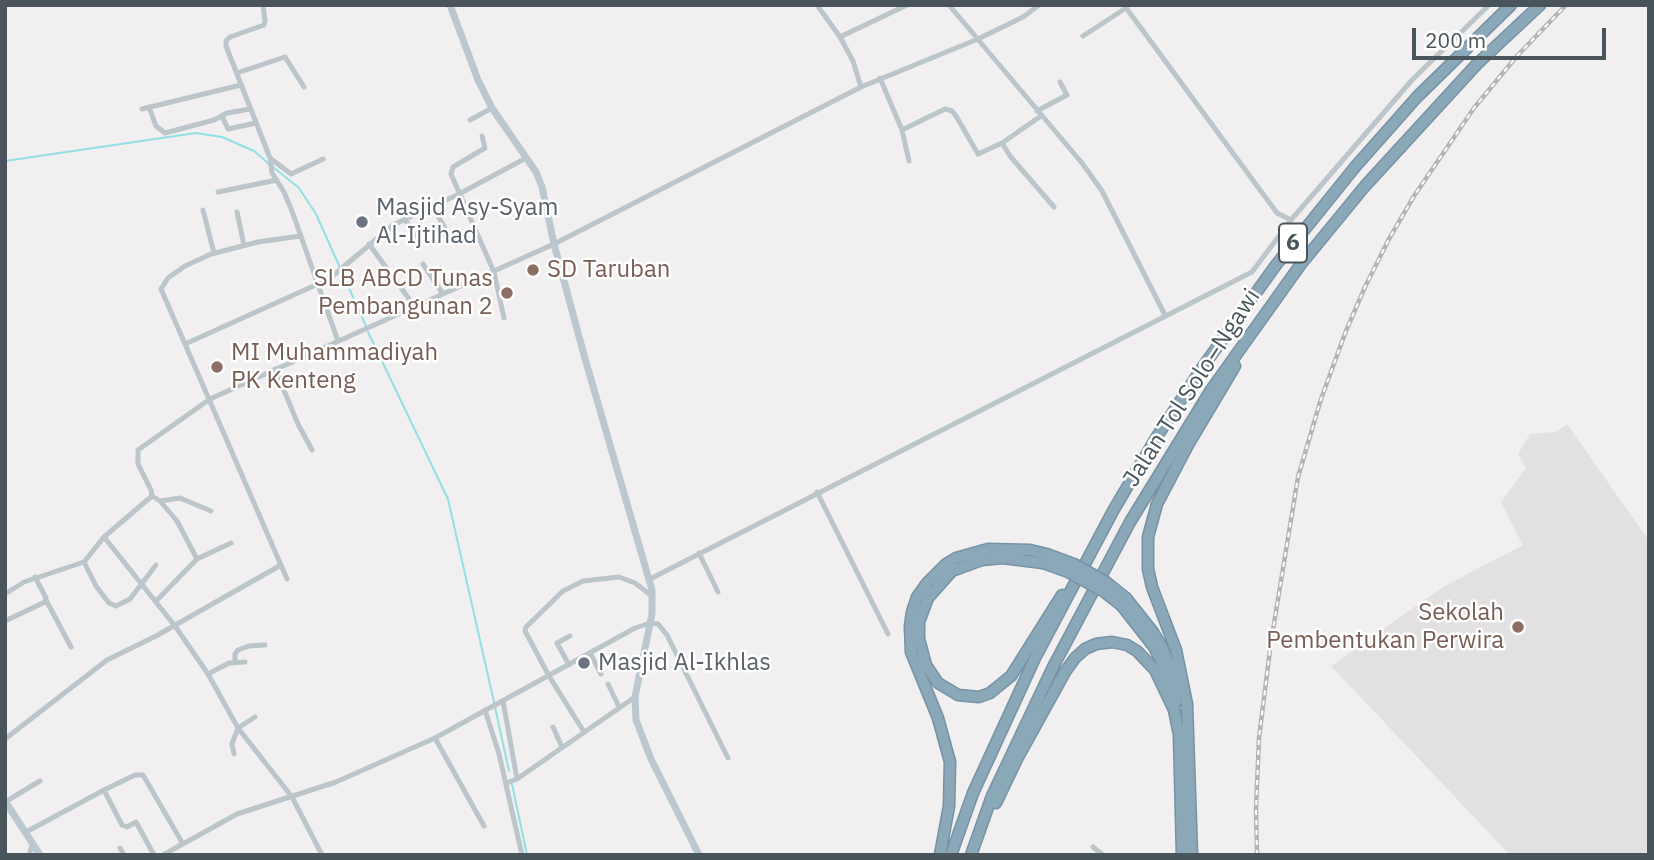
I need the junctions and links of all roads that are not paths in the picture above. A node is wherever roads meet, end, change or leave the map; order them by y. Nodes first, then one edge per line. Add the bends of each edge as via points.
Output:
1 (263, 5) edge
2 (450, 5) edge
3 (829, 5) edge
4 (907, 5) edge
5 (949, 5) edge
6 (1039, 5) edge
7 (1489, 5) edge
8 (1511, 5) edge
9 (1540, 5) edge
10 (819, 7) edge
11 (1125, 7) edge
12 (1083, 36) dead end
13 (840, 37) junction
14 (978, 39) junction
15 (237, 74) junction
16 (880, 78) junction
17 (1060, 82) dead end
18 (241, 85) junction
19 (304, 87) dead end
20 (861, 87) junction
21 (492, 108) junction
22 (250, 109) junction
23 (1039, 113) junction
24 (222, 116) junction
25 (470, 120) dead end
26 (256, 123) junction
27 (902, 130) junction
28 (482, 136) dead end
29 (1002, 143) junction
30 (526, 158) junction
31 (323, 159) dead end
32 (909, 161) dead end
33 (271, 163) junction
34 (277, 180) junction
35 (218, 192) dead end
36 (459, 194) junction
37 (432, 206) junction
38 (1054, 207) dead end
39 (203, 210) dead end
40 (237, 212) dead end
41 (405, 219) junction
42 (1291, 220) junction
43 (443, 234) dead end
44 (300, 236) junction
45 (417, 240) dead end
46 (369, 244) junction
47 (554, 244) junction
48 (244, 245) junction
49 (214, 253) junction
50 (423, 264) dead end
51 (494, 272) junction
52 (319, 283) junction
53 (443, 294) junction
54 (1271, 305) junction
55 (415, 307) junction
56 (1165, 315) junction
57 (504, 318) dead end
58 (338, 341) junction
59 (186, 344) junction
60 (275, 369) junction
61 (210, 399) junction
62 (312, 450) dead end
63 (817, 492) junction
64 (152, 496) junction
65 (160, 501) junction
66 (211, 511) dead end
67 (1113, 511) junction
68 (104, 537) junction
69 (231, 543) dead end
70 (699, 553) junction
71 (1045, 558) junction
72 (197, 559) junction
73 (84, 562) junction
74 (156, 565) dead end
75 (281, 565) junction
76 (35, 578) junction
77 (287, 579) dead end
78 (650, 579) junction
79 (141, 584) junction
80 (718, 592) dead end
81 (5, 593) edge
82 (653, 596) junction
83 (46, 600) junction
84 (156, 601) junction
85 (5, 621) edge
86 (650, 623) junction
87 (175, 626) junction
88 (888, 634) dead end
89 (570, 636) dead end
90 (265, 645) dead end
91 (71, 647) dead end
92 (590, 653) junction
93 (235, 662) junction
94 (245, 662) dead end
95 (569, 665) junction
96 (208, 674) junction
97 (601, 674) dead end
98 (549, 676) junction
99 (608, 684) dead end
100 (635, 697) junction
101 (501, 702) junction
102 (620, 707) junction
103 (485, 710) junction
104 (255, 717) dead end
105 (553, 727) dead end
106 (238, 728) junction
107 (584, 732) junction
108 (1184, 736) junction
109 (435, 738) junction
110 (5, 739) edge
111 (562, 747) junction
112 (234, 754) dead end
113 (728, 758) dead end
114 (40, 780) dead end
115 (512, 781) junction
116 (104, 790) junction
117 (292, 797) junction
118 (5, 802) edge
119 (484, 826) dead end
120 (26, 832) junction
121 (33, 843) junction
122 (183, 844) junction
123 (1093, 847) dead end
124 (120, 848) dead end
125 (172, 853) edge
126 (29, 855) edge
127 (40, 855) edge
128 (124, 855) edge
129 (154, 855) edge
130 (163, 855) edge
131 (322, 855) edge
132 (522, 855) edge
133 (699, 855) edge
134 (940, 855) edge
135 (951, 855) edge
136 (972, 855) edge
137 (1103, 855) edge
138 (1182, 855) edge
139 (1192, 855) edge

1 - 15 street via 264,25 226,41
2 - 21 main road
3 - 10 street
4 - 13 street
5 - 14 street
6 - 14 street
7 - 42 street via 1412,80
8 - 67 highway, Jalan Tol Solo–Ngawi / 6 via 1417,97 1276,265 1195,380
9 - 54 highway, Jalan Tol Solo–Ngawi / 6 via 1426,116
10 - 13 street
11 - 12 street
11 - 42 street via 1278,213
13 - 20 street
14 - 16 street
14 - 23 street
15 - 18 street
15 - 19 street via 285,57
16 - 20 street
16 - 27 street
17 - 23 street via 1067,94
18 - 22 street
18 - 24 street via 145,108 164,132
20 - 47 street
21 - 25 street
21 - 30 main road
22 - 24 street
22 - 26 street
23 - 29 street
23 - 56 street via 1100,188
24 - 26 street via 228,129
26 - 33 street
27 - 29 street via 949,108 978,154
27 - 32 street
28 - 36 street via 485,148 451,169
29 - 38 street
30 - 36 street
30 - 47 main road via 542,187
31 - 33 street via 291,174
33 - 34 street
34 - 35 street
34 - 44 street
36 - 37 street
36 - 51 street
37 - 41 street
37 - 43 street via 445,228
39 - 49 street
40 - 48 street
41 - 45 street
41 - 46 street
42 - 56 street via 1252,272
44 - 48 street
44 - 52 street
46 - 52 street via 344,268
46 - 55 street
47 - 51 street
47 - 78 main road
48 - 49 street
49 - 59 street via 185,266 161,287
50 - 53 street
51 - 53 street
51 - 57 street
52 - 58 street
52 - 59 street
53 - 55 street
54 - 108 highway via 1188,445 1157,504 1148,537 1152,587 1183,675 1187,704
54 - 136 highway, Jalan Tol Solo–Ngawi / 6 via 1211,390 1130,522 1019,737
55 - 58 street
56 - 63 street
58 - 60 street
59 - 61 street
60 - 61 street
60 - 62 street
61 - 64 street via 138,450 138,464
61 - 75 street
63 - 70 street
63 - 88 street
64 - 65 street
64 - 68 street
65 - 66 street via 180,498
65 - 72 street via 184,532
67 - 71 highway via 1011,676 979,697 958,695 939,683 926,665 919,639 923,608 935,588 952,571 982,560
67 - 135 highway, Jalan Tol Solo–Ngawi / 6 via 1001,730
68 - 73 street
68 - 79 street
69 - 72 street
70 - 78 street
70 - 80 street
71 - 108 highway, bridge via 1124,602 1167,673
71 - 134 highway via 1030,550 988,549 956,558 927,583 915,604 911,652 950,762 949,806
72 - 84 street
73 - 76 street
73 - 79 street via 112,605 124,604
74 - 79 street
75 - 77 street
75 - 87 street
76 - 81 street
76 - 83 street
78 - 82 main road
79 - 84 street
82 - 86 main road
82 - 98 street via 619,577 572,584 526,627
83 - 85 street
83 - 91 street
84 - 87 street
86 - 92 street
86 - 100 main road
86 - 113 street via 658,624 667,635
87 - 96 street
87 - 110 street via 107,660
89 - 95 street via 557,643
90 - 93 street via 238,650
92 - 95 street
92 - 97 street
93 - 94 street
93 - 96 street
95 - 98 street
96 - 106 street
98 - 101 street
98 - 107 street
99 - 102 street
100 - 102 street
100 - 133 main road via 636,720 647,750
101 - 103 street
101 - 115 street
102 - 107 street
103 - 109 street
103 - 115 street
104 - 106 street
105 - 111 street
106 - 112 street
106 - 117 street
107 - 111 street
108 - 136 highway via 1162,682 1137,650 1112,642 1086,649 1065,673 1017,757
108 - 138 highway
108 - 139 highway
109 - 117 street
109 - 119 street
111 - 115 street
114 - 118 street
115 - 132 street
116 - 120 street
116 - 122 street via 144,775
116 - 129 street via 122,825 136,822
117 - 122 street via 237,814
117 - 131 street
118 - 120 main road
120 - 121 main road
121 - 126 street
121 - 127 main road
122 - 125 street
123 - 137 street
124 - 128 street
125 - 130 street

